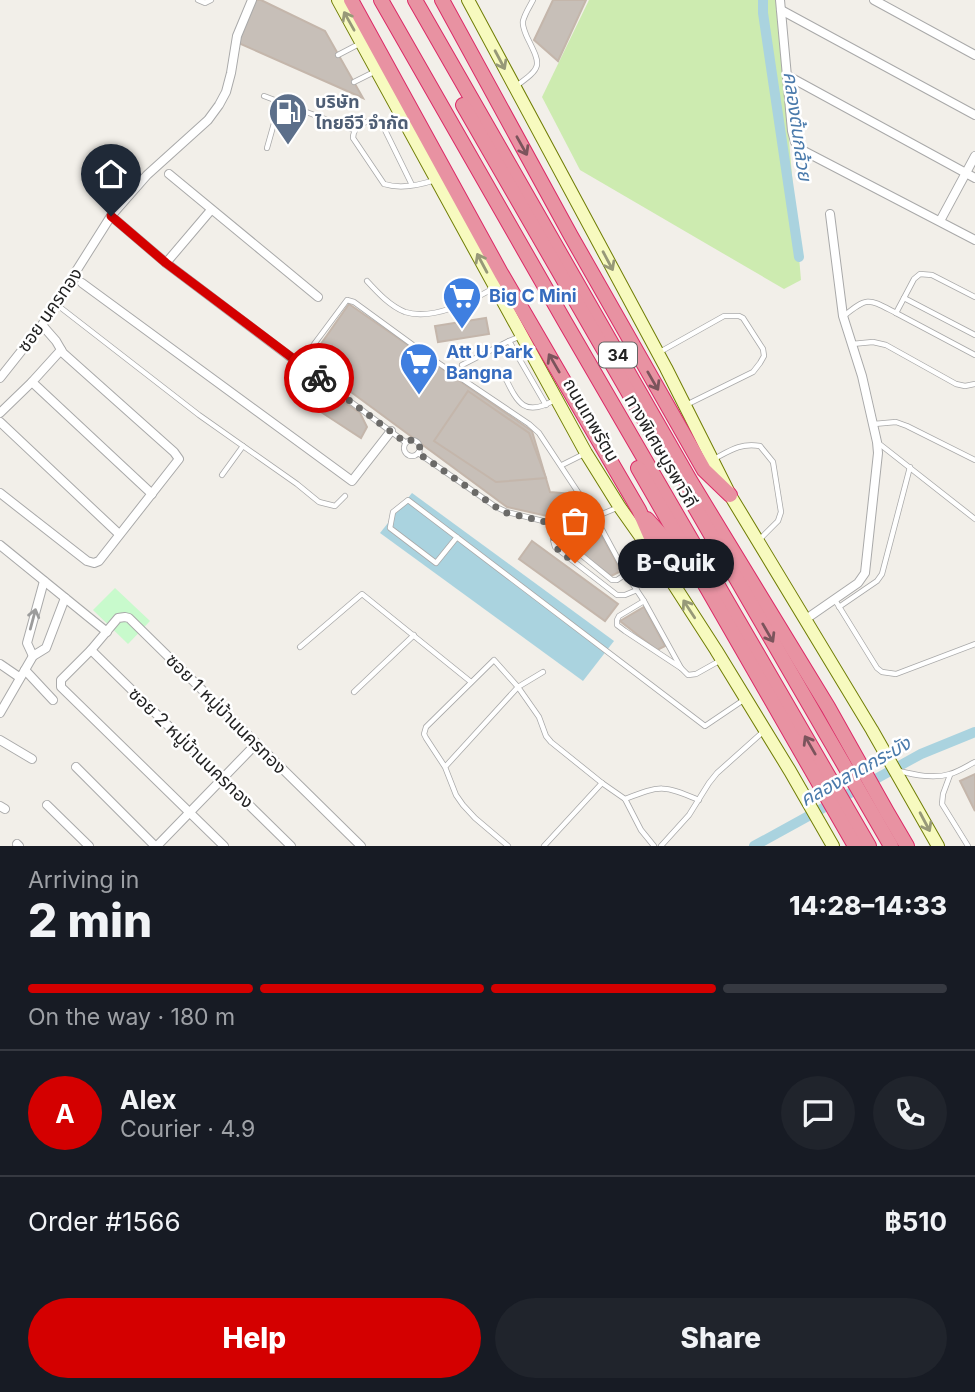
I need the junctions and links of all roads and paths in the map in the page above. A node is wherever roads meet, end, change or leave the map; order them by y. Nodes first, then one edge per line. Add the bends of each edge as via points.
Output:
1 (198, 0) edge
2 (211, 0) edge
3 (252, 0) edge
4 (338, 0) edge
5 (351, 0) edge
6 (375, 0) edge
7 (381, 0) edge
8 (404, 0) edge
9 (415, 0) edge
10 (442, 0) edge
11 (533, 0) edge
12 (780, 0) edge
13 (874, 0) edge
14 (472, 3) edge
15 (781, 10) junction
16 (361, 43) junction
17 (338, 55) dead end
18 (975, 55) edge
19 (377, 71) junction
20 (788, 76) junction
21 (354, 82) dead end
22 (514, 88) junction
23 (264, 96) dead end
24 (280, 102) junction
25 (975, 115) edge
26 (402, 116) junction
27 (383, 126) junction
28 (354, 130) junction
29 (267, 148) dead end
30 (975, 156) edge
31 (965, 173) junction
32 (169, 174) dead end
33 (975, 178) edge
34 (436, 179) junction
35 (412, 185) junction
36 (211, 210) junction
37 (830, 214) dead end
38 (111, 216) junction
39 (940, 221) junction
40 (975, 240) edge
41 (166, 263) junction
42 (367, 281) dead end
43 (82, 283) dead end
44 (495, 287) junction
45 (318, 297) dead end
46 (904, 298) junction
47 (975, 298) edge
48 (56, 304) junction
49 (896, 313) junction
50 (844, 316) junction
51 (42, 325) junction
52 (975, 335) edge
53 (515, 338) junction
54 (852, 344) junction
55 (61, 350) junction
56 (658, 353) junction
57 (975, 355) edge
58 (301, 365) junction
59 (462, 365) dead end
60 (503, 375) dead end
61 (0, 378) edge
62 (33, 382) junction
63 (975, 384) edge
64 (551, 402) junction
65 (685, 405) junction
66 (0, 413) edge
67 (0, 422) edge
68 (874, 424) junction
69 (391, 431) junction
70 (405, 442) junction
71 (877, 442) junction
72 (243, 446) junction
73 (418, 453) junction
74 (586, 453) junction
75 (975, 460) edge
76 (708, 464) junction
77 (562, 465) junction
78 (910, 467) junction
79 (222, 475) dead end
80 (691, 482) junction
81 (0, 494) edge
82 (152, 494) junction
83 (730, 495) joint
84 (345, 496) dead end
85 (619, 506) junction
86 (639, 510) junction
87 (595, 517) junction
88 (975, 519) edge
89 (555, 524) junction
90 (599, 524) junction
91 (119, 534) junction
92 (457, 537) junction
93 (758, 540) junction
94 (0, 545) edge
95 (626, 574) junction
96 (667, 574) junction
97 (700, 578) junction
98 (44, 581) junction
99 (637, 590) junction
100 (65, 598) junction
101 (644, 601) junction
102 (837, 604) junction
103 (806, 619) junction
104 (107, 632) junction
105 (414, 635) junction
106 (975, 644) edge
107 (300, 648) dead end
108 (91, 650) junction
109 (33, 656) junction
110 (722, 660) junction
111 (0, 664) edge
112 (681, 668) junction
113 (543, 671) dead end
114 (22, 674) junction
115 (471, 682) junction
116 (518, 687) junction
117 (354, 692) dead end
118 (746, 699) junction
119 (53, 700) dead end
120 (0, 713) edge
121 (765, 730) junction
122 (0, 740) edge
123 (256, 744) junction
124 (32, 759) dead end
125 (975, 762) edge
126 (76, 767) dead end
127 (445, 767) junction
128 (895, 770) junction
129 (951, 774) junction
130 (223, 779) junction
131 (601, 783) junction
132 (625, 799) junction
133 (699, 800) junction
134 (47, 805) dead end
135 (190, 813) junction
136 (851, 840) edge
137 (832, 844) edge
138 (89, 846) edge
139 (156, 846) edge
140 (224, 846) edge
141 (291, 846) edge
142 (361, 846) edge
143 (508, 846) edge
144 (544, 846) edge
145 (654, 846) edge
146 (660, 846) edge
147 (869, 846) edge
148 (891, 846) edge
149 (907, 846) edge
150 (938, 846) edge
151 (968, 846) edge

1 - 2 lane
3 - 38 street, ซอย นครทอง via 237,36 231,73 219,105
16 -> 4 main road, ถนนเทพรัตน
86 -> 5 highway via 501,273
6 - 97 highway, ถนนเทพรัตน / 34
147 -> 7 highway, ทางพิเศษบูรพาวิถี
8 -> 148 highway, ทางพิเศษบูรพาวิถี
9 - 80 highway, 34
10 -> 76 highway via 571,236
11 - 22 lane via 523,27 538,63
12 - 15 street
13 - 18 street
14 -> 22 main road, 34
15 - 20 street
15 - 25 street
16 - 17 lane
16 - 19 main road, ถนนเทพรัตน
19 - 21 lane
19 - 26 main road, ถนนเทพรัตน
20 - 31 street
20 - 39 street via 792,131 800,149
22 -> 56 main road, 34
23 - 24 lane
24 - 28 lane
24 - 29 lane
26 - 27 lane
26 - 34 main road, ถนนเทพรัตน
27 - 28 lane via 374,120
27 - 35 lane
28 - 35 lane via 353,138 384,184
30 - 31 street
31 - 33 street
31 - 39 street
32 - 36 street
34 - 35 lane
44 -> 34 main road, ถนนเทพรัตน
36 - 41 street
36 - 45 street
37 - 50 street
38 - 41 street
38 - 48 street, ซอย นครทอง
39 - 40 street
41 - 58 street
42 - 44 lane via 385,300 419,314 445,311
43 - 69 street via 352,481
44 - 53 main road, ถนนเทพรัตน
46 - 47 lane via 920,274 932,275
46 - 49 lane
46 - 52 lane
48 - 51 street, ซอย นครทอง
48 - 72 lane
49 - 50 lane via 870,301
49 - 57 lane
50 - 54 street
51 - 55 street
51 - 61 street, ซอย นครทอง
53 - 59 lane
53 - 64 main road, ถนนเทพรัตน
54 - 63 lane via 886,345 956,384
54 - 68 street
55 - 62 street
55 - 82 street via 179,459
56 - 65 main road, 34
56 - 65 lane via 732,315 743,318 764,349 753,372
58 - 69 lane
58 - 77 lane via 350,300 535,428
60 - 64 lane via 520,404 536,408
62 - 66 street
62 - 82 street
64 - 74 main road, ถนนเทพรัตน
65 - 76 main road, 34
67 - 91 street
68 - 71 street
68 - 75 lane via 907,426
69 - 70 lane
70 - 73 lane via 417,442
70 - 73 lane via 407,455
71 - 78 lane
71 - 102 street via 865,573
72 - 79 lane
72 - 84 lane via 319,502 335,506
73 - 89 lane via 502,510
74 - 77 lane
74 - 85 main road, ถนนเทพรัตน
76 - 80 highway
76 - 83 highway
76 - 93 lane via 749,445 760,446 773,462 781,512 773,528
77 - 87 lane
78 - 88 lane
78 - 102 lane via 882,575
80 - 149 highway, 34
81 - 91 street via 90,563 99,561
82 - 91 street
83 - 93 main road
85 - 87 lane
85 - 96 main road, ถนนเทพรัตน
86 - 96 highway
86 - 97 highway
87 - 89 lane
87 - 90 lane
89 - 99 lane via 555,547 617,595
90 - 95 lane
90 - 95 lane via 573,536 569,545 612,580
92 - 92 lane via 408,500 393,512 390,528 436,563
92 - 118 lane via 705,726
93 - 103 main road
94 - 98 street
95 - 99 lane
110 -> 96 main road, ถนนเทพรัตน
97 - 136 highway, ถนนเทพรัตน / 34
98 - 100 street
109 -> 98 street via 27,643
99 - 101 lane
100 - 104 street
100 - 109 street via 46,648
101 - 112 lane
101 - 112 lane via 618,617 618,626
102 - 103 street
102 - 106 lane via 882,672 896,674
103 - 128 main road
104 - 108 street, ซอย 1 หมู่บ้านนครทอง
104 - 123 street, ซอย 1 หมู่บ้านนครทอง via 118,618 129,618
105 - 107 lane via 362,594
105 - 115 lane
105 - 117 lane
108 - 130 street, ซอย 2 หมู่บ้านนครทอง
108 - 135 street, ซอย 1 หมู่บ้านนครทอง via 61,680 61,687
109 - 114 street
110 - 112 lane via 693,675
110 - 118 main road, ถนนเทพรัตน
111 - 114 street
113 - 116 lane
114 - 119 street
114 - 120 street
115 - 116 lane via 494,660
115 - 127 lane via 424,731
116 - 127 lane
116 - 131 lane via 551,742
118 - 121 main road, ถนนเทพรัตน
121 - 133 lane via 717,773
121 - 137 main road, ถนนเทพรัตน
122 - 124 street
123 - 130 street
123 - 142 street, ซอย 1 หมู่บ้านนครทอง
125 - 129 lane
126 - 139 street
127 - 143 lane via 463,806
128 - 129 lane
128 -> 150 main road
129 - 151 lane via 943,804
130 - 135 street
130 - 141 street, ซอย 2 หมู่บ้านนครทอง
131 - 132 lane
131 - 144 lane
132 - 133 lane via 662,787
132 - 145 lane
133 - 146 lane
134 - 138 street
135 - 139 street
135 - 140 street

